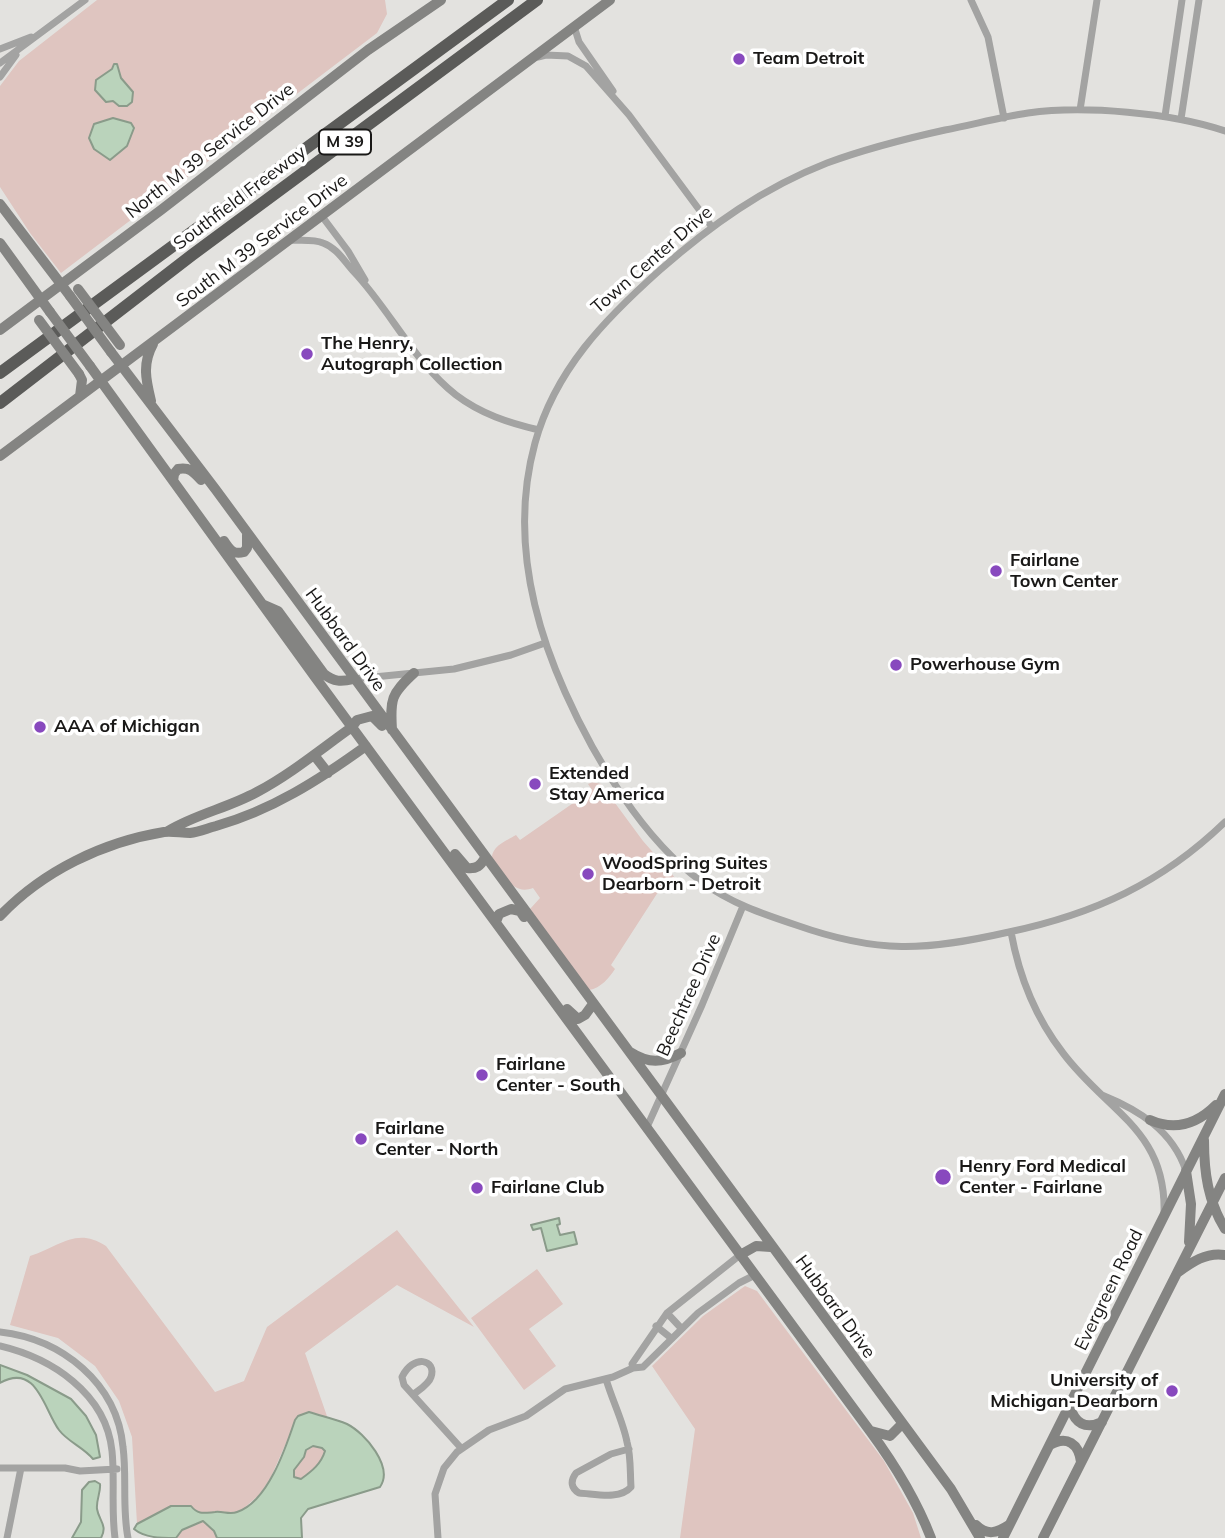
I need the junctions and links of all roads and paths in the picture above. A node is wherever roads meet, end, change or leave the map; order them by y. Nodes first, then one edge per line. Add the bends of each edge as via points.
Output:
1 (85, 0) edge
2 (442, 0) edge
3 (499, 0) edge
4 (508, 0) edge
5 (537, 0) edge
6 (610, 0) edge
7 (971, 0) edge
8 (1097, 0) edge
9 (1182, 0) edge
10 (1199, 0) edge
11 (575, 26) junction
12 (38, 34) junction
13 (455, 38) junction
14 (1176, 43) junction
15 (1192, 45) junction
16 (23, 47) junction
17 (0, 49) edge
18 (530, 59) junction
19 (0, 63) edge
20 (0, 77) edge
21 (1080, 110) junction
22 (629, 115) junction
23 (1165, 116) junction
24 (1004, 118) junction
25 (1181, 120) junction
26 (1225, 131) edge
27 (1, 205) edge
28 (321, 215) junction
29 (712, 227) junction
30 (291, 240) junction
31 (0, 243) edge
32 (78, 272) junction
33 (367, 284) junction
34 (61, 285) junction
35 (74, 293) junction
36 (41, 300) junction
37 (18, 317) junction
38 (0, 330) edge
39 (156, 340) junction
40 (116, 349) junction
41 (143, 350) junction
42 (121, 366) junction
43 (0, 373) edge
44 (101, 381) junction
45 (26, 384) junction
46 (80, 396) junction
47 (0, 402) edge
48 (152, 404) junction
49 (0, 411) edge
50 (539, 430) junction
51 (0, 456) edge
52 (173, 481) junction
53 (183, 494) junction
54 (219, 496) junction
55 (247, 533) junction
56 (261, 604) junction
57 (545, 643) junction
58 (414, 673) junction
59 (354, 679) junction
60 (352, 727) junction
61 (392, 731) junction
62 (366, 746) junction
63 (314, 755) junction
64 (328, 773) junction
65 (274, 782) junction
66 (442, 799) junction
67 (406, 800) junction
68 (238, 802) junction
69 (268, 807) junction
70 (243, 817) junction
71 (1225, 822) edge
72 (168, 832) junction
73 (485, 858) junction
74 (743, 906) junction
75 (0, 916) edge
76 (496, 922) junction
77 (1011, 932) junction
78 (552, 948) junction
79 (525, 962) junction
80 (593, 1004) junction
81 (625, 1048) junction
82 (681, 1053) junction
83 (1098, 1094) junction
84 (661, 1096) junction
85 (1223, 1097) edge
86 (1150, 1120) junction
87 (647, 1127) junction
88 (1204, 1136) junction
89 (1186, 1171) junction
90 (1224, 1181) edge
91 (1212, 1203) junction
92 (1164, 1214) junction
93 (1225, 1230) edge
94 (771, 1247) junction
95 (1186, 1253) junction
96 (740, 1255) junction
97 (1225, 1255) edge
98 (1176, 1273) junction
99 (755, 1275) junction
100 (667, 1313) junction
101 (656, 1326) junction
102 (681, 1328) junction
103 (0, 1332) edge
104 (671, 1338) junction
105 (0, 1346) edge
106 (72, 1359) junction
107 (633, 1368) junction
108 (62, 1372) junction
109 (606, 1379) junction
110 (414, 1394) junction
111 (1070, 1406) junction
112 (1102, 1422) junction
113 (902, 1424) junction
114 (870, 1431) junction
115 (1050, 1445) junction
116 (461, 1448) junction
117 (629, 1449) junction
118 (1081, 1462) junction
119 (124, 1466) junction
120 (0, 1468) edge
121 (21, 1468) junction
122 (113, 1470) junction
123 (970, 1519) junction
124 (1009, 1525) junction
125 (7, 1538) edge
126 (115, 1538) edge
127 (128, 1538) edge
128 (438, 1538) edge
129 (931, 1538) edge
130 (979, 1538) edge
131 (1003, 1538) edge
132 (1043, 1538) edge

1 - 12 street
2 - 32 street, North M 39 Service Drive via 368,50
3 - 13 highway
4 - 13 highway, Southfield Freeway / M 39
5 - 45 highway, Southfield Freeway / M 39
6 - 11 street, South M 39 Service Drive
7 - 24 street via 994,57
8 - 21 street
9 - 14 street
10 - 15 street
11 - 18 street, South M 39 Service Drive
11 - 22 street via 579,42
12 - 16 street
12 - 17 street
13 - 43 highway, Southfield Freeway / M 39
14 - 15 street
14 - 23 street
15 - 25 street
16 - 19 street
16 - 20 street
18 - 22 street via 563,55 578,60
18 - 28 street, South M 39 Service Drive
21 - 23 street, Town Center Drive
21 - 24 street, Town Center Drive
22 - 29 street
23 - 25 street, Town Center Drive
24 - 29 street, Town Center Drive via 847,155 762,193
25 - 26 street, Town Center Drive
27 - 34 street, Hubbard Drive
28 - 30 street, South M 39 Service Drive
28 - 33 street
29 - 50 street, Town Center Drive via 592,335 560,382
30 - 33 street via 331,247
30 - 39 street, South M 39 Service Drive
31 - 36 street
32 - 34 street, North M 39 Service Drive
32 - 35 street
33 - 50 street via 456,395 496,418
34 - 35 street, Hubbard Drive
34 - 36 street, North M 39 Service Drive
35 - 40 street, Hubbard Drive, bridge
36 - 37 street, North M 39 Service Drive
36 - 44 street, bridge
37 - 38 street, North M 39 Service Drive
37 - 46 street, bridge via 29,314 39,320 79,374
39 - 41 street, South M 39 Service Drive
39 - 48 street via 146,359 145,375
40 - 41 street
40 - 42 street, Hubbard Drive
41 - 42 street, South M 39 Service Drive
42 - 44 street, South M 39 Service Drive
42 - 48 street, Hubbard Drive
44 - 46 street, South M 39 Service Drive
44 - 52 street
45 - 47 highway, Southfield Freeway / M 39
45 - 49 highway
46 - 51 street, South M 39 Service Drive
48 - 54 street, Hubbard Drive
50 - 57 street, Town Center Drive via 528,476 524,534
52 - 53 street
52 - 54 street via 178,469 193,470
53 - 55 street via 195,502 231,551 244,552
53 - 56 street
54 - 55 street, Hubbard Drive
55 - 59 street, Hubbard Drive
56 - 59 street via 278,611 331,680
56 - 60 street
57 - 58 street via 481,663
57 - 74 street, Town Center Drive via 582,727 641,820 689,873
58 - 59 street
58 - 61 street via 392,696
59 - 61 street, Hubbard Drive
60 - 62 street
60 - 63 street
60 - 66 street via 365,717 379,721 426,787
61 - 66 street, Hubbard Drive
62 - 64 street
62 - 67 street
63 - 64 street
63 - 65 street
64 - 69 street
65 - 68 street
65 - 69 street via 267,794
66 - 73 street, Hubbard Drive
67 - 73 street via 420,807 461,864 474,868
67 - 76 street
68 - 70 street
68 - 72 street via 188,819
69 - 70 street
70 - 72 street via 191,832
71 - 77 street, Town Center Drive via 1176,863 1119,897 1077,915
72 - 75 street via 119,843 78,860 33,887
73 - 78 street, Hubbard Drive
74 - 77 street, Town Center Drive via 828,936 878,946 934,947
74 - 82 street, Beechtree Drive
76 - 78 street via 507,910 520,911
76 - 79 street
77 - 83 street via 1036,1012
78 - 80 street, Hubbard Drive
79 - 80 street via 536,968 570,1015 578,1019
79 - 87 street
80 - 81 street, Hubbard Drive
81 - 82 street via 656,1062
81 - 84 street, Hubbard Drive
82 - 84 street, Beechtree Drive
83 - 86 street
83 - 92 street via 1138,1131 1152,1152 1163,1181
84 - 87 street
84 - 94 street, Hubbard Drive
85 - 86 street via 1188,1124 1168,1126
85 - 88 street, Evergreen Road
86 - 89 street via 1172,1144
87 - 96 street
88 - 89 street, Evergreen Road
88 - 91 street
89 - 92 street, Evergreen Road
89 - 95 street via 1191,1204
90 - 91 street
91 - 93 street
91 - 95 street
92 - 111 street, Evergreen Road
94 - 96 street via 756,1246
94 - 113 street, Hubbard Drive
95 - 98 street
96 - 99 street
96 - 100 street
97 - 98 street via 1203,1256
98 - 112 street
99 - 102 street
99 - 114 street
100 - 101 street
100 - 102 street
101 - 104 street
101 - 107 street
102 - 104 street
103 - 106 street via 47,1343
104 - 107 street via 649,1362
105 - 108 street via 38,1357
106 - 108 street
106 - 119 street via 110,1400 120,1426
107 - 109 street
108 - 122 street via 96,1408 112,1448
109 - 116 street via 565,1390 526,1416 489,1430
109 - 117 street
110 - 110 street via 402,1377 406,1369 422,1361 432,1372 430,1380
110 - 116 street
111 - 112 street via 1078,1422 1086,1426
111 - 115 street, Evergreen Road
112 - 118 street
113 - 114 street via 890,1436
113 - 123 street, Hubbard Drive
114 - 129 street via 898,1470
115 - 118 street via 1067,1440 1075,1445
115 - 124 street, Evergreen Road
116 - 128 street via 444,1468 435,1493
117 - 117 street via 628,1491 617,1495 574,1490 571,1485 576,1473
118 - 132 street
119 - 122 street
119 - 127 street
120 - 121 street
121 - 122 street
121 - 125 street
122 - 126 street
123 - 124 street via 993,1534
123 - 130 street, Hubbard Drive
124 - 131 street, Evergreen Road

